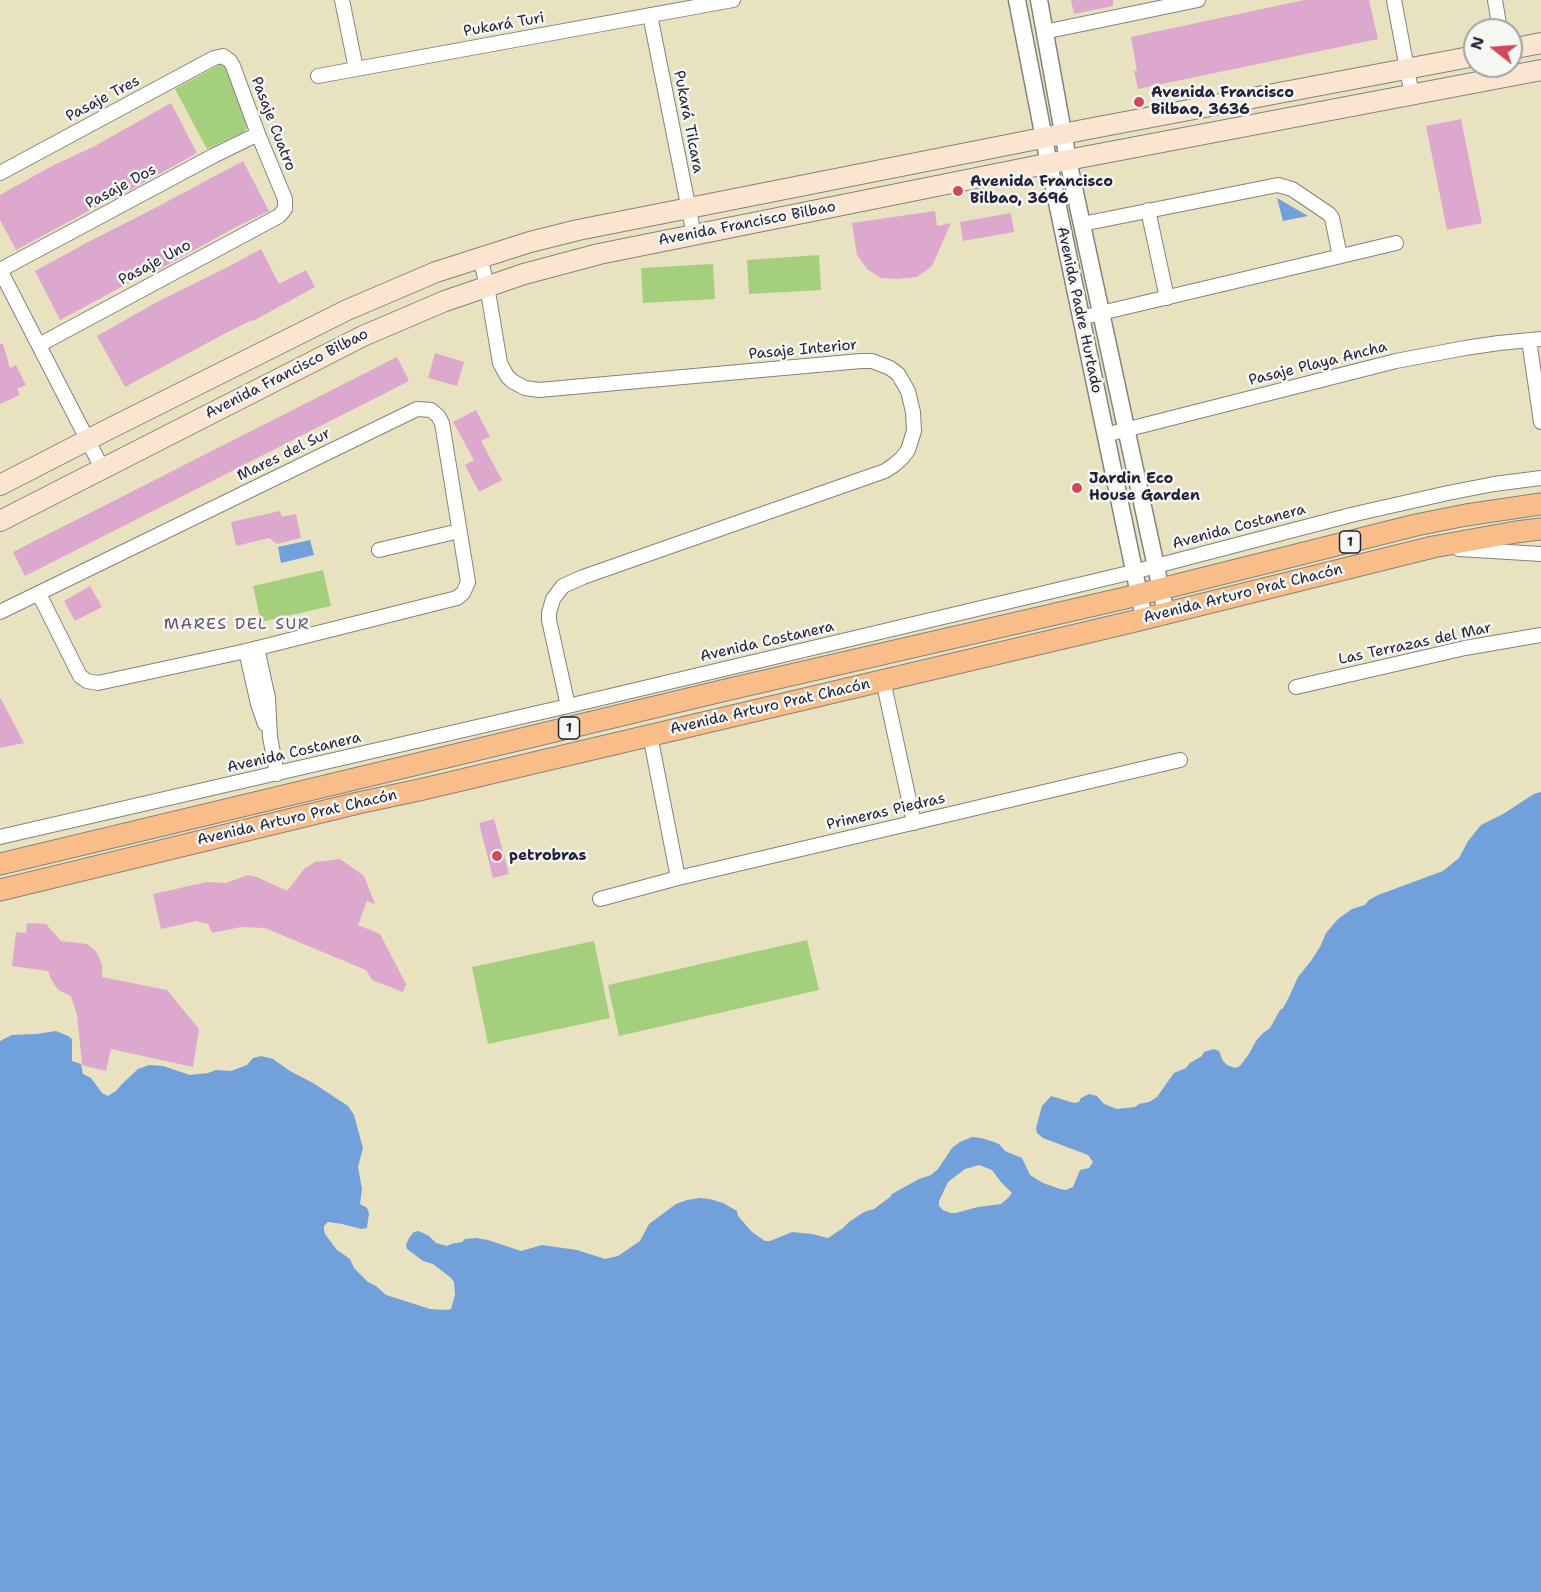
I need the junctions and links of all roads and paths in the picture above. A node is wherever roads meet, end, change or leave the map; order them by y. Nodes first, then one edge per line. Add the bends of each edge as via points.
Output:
1 (342, 0) edge
2 (733, 0) edge
3 (1017, 0) edge
4 (1038, 0) edge
5 (1198, 0) edge
6 (1394, 0) edge
7 (1495, 0) edge
8 (1148, 5) edge
9 (650, 15) junction
10 (1498, 18) edge
11 (1044, 32) junction
12 (1541, 43) edge
13 (1523, 47) edge
14 (223, 56) joint
15 (1463, 58) edge
16 (356, 69) junction
17 (1407, 69) junction
18 (1541, 70) edge
19 (1523, 71) edge
20 (318, 76) dead end
21 (1480, 78) edge
22 (1412, 95) junction
23 (258, 134) junction
24 (1064, 134) junction
25 (1044, 138) junction
26 (1068, 160) junction
27 (1048, 164) junction
28 (0, 173) edge
29 (688, 208) junction
30 (285, 209) joint
31 (1148, 210) junction
32 (1082, 224) junction
33 (694, 235) junction
34 (1396, 243) dead end
35 (1340, 256) junction
36 (480, 257) junction
37 (0, 270) edge
38 (487, 286) junction
39 (1167, 298) junction
40 (1101, 313) junction
41 (1080, 318) junction
42 (1535, 339) edge
43 (39, 345) junction
44 (1541, 422) edge
45 (1126, 429) junction
46 (1105, 435) junction
47 (88, 440) junction
48 (102, 468) junction
49 (1541, 478) edge
50 (0, 485) edge
51 (1541, 504) edge
52 (0, 521) edge
53 (1541, 529) edge
54 (459, 531) junction
55 (1433, 547) junction
56 (380, 550) dead end
57 (1541, 554) edge
58 (1156, 566) junction
59 (1133, 572) junction
60 (1161, 589) junction
61 (39, 594) junction
62 (1138, 595) junction
63 (0, 612) edge
64 (1166, 613) junction
65 (1144, 618) junction
66 (1541, 634) edge
67 (252, 650) junction
68 (883, 680) junction
69 (1296, 687) dead end
70 (568, 706) junction
71 (650, 735) junction
72 (1180, 760) dead end
73 (277, 774) junction
74 (914, 823) junction
75 (0, 837) edge
76 (0, 864) edge
77 (678, 878) junction
78 (0, 890) edge
79 (600, 898) dead end

1 - 16 street
2 - 9 street, Pukará Turi
3 - 25 street, Avenida Padre Hurtado
4 - 11 street, Avenida Padre Hurtado
5 - 8 street
6 - 17 street
7 - 10 street
8 - 11 street
9 - 16 street, Pukará Turi
9 - 29 street, Pukará Tilcara
11 - 24 street, Avenida Padre Hurtado
12 - 13 main road
14 - 23 street, Pasaje Cuatro via 233,66
14 - 28 street, Pasaje Tres
15 - 17 main road, Avenida Francisco Bilbao
16 - 20 street, Pukará Turi
17 - 22 street
17 - 24 main road, Avenida Francisco Bilbao
18 - 19 main road, Avenida Francisco Bilbao
21 - 22 main road, Avenida Francisco Bilbao
22 - 26 main road, Avenida Francisco Bilbao
23 - 30 street, Pasaje Cuatro via 285,200
23 - 37 street, Pasaje Dos
24 - 25 main road, Avenida Francisco Bilbao
24 - 26 street, Avenida Padre Hurtado
25 - 27 street, Avenida Padre Hurtado
25 - 29 main road, Avenida Francisco Bilbao
26 - 27 main road, Avenida Francisco Bilbao
26 - 32 street, Avenida Padre Hurtado
27 - 33 main road, Avenida Francisco Bilbao
27 - 41 street, Avenida Padre Hurtado
29 - 33 street, Pukará Tilcara
29 - 36 main road, Avenida Francisco Bilbao via 578,230
30 - 43 street, Pasaje Uno via 279,216
31 - 32 street
31 - 35 street via 1285,186 1329,214
31 - 39 street
32 - 40 street, Avenida Padre Hurtado
33 - 38 main road, Avenida Francisco Bilbao via 590,256
34 - 35 street
35 - 39 street
36 - 38 street, Pasaje Interior
36 - 47 main road, Avenida Francisco Bilbao via 347,310
37 - 43 street
38 - 48 main road, Avenida Francisco Bilbao via 363,336
38 - 70 street, Pasaje Interior via 500,363 512,381 525,388 538,390 861,360 891,368 898,375 908,391 913,412 914,431 908,450 885,471 563,586 553,599 549,620
39 - 40 street
40 - 41 street
40 - 45 street, Avenida Padre Hurtado
41 - 46 street, Avenida Padre Hurtado
42 - 44 street
42 - 45 street, Pasaje Playa Ancha via 1396,361
43 - 47 street
45 - 46 street, Pasaje Playa Ancha
45 - 58 street, Avenida Padre Hurtado
46 - 59 street, Avenida Padre Hurtado
47 - 48 street
47 - 50 main road, Avenida Francisco Bilbao
48 - 52 main road, Avenida Francisco Bilbao
49 - 58 street, Avenida Costanera via 1400,503
51 - 60 main road, Avenida Arturo Prat Chacón / 1 via 1416,525
53 - 55 main road, Avenida Arturo Prat Chacón / 1
54 - 56 street
54 - 61 street, Mares del Sur via 442,423 431,410 417,409
54 - 67 street, Mares del Sur via 468,582 457,598
55 - 57 street
55 - 64 main road, Avenida Arturo Prat Chacón / 1
58 - 59 street, Avenida Costanera
58 - 60 street, Avenida Padre Hurtado
59 - 62 street, Avenida Padre Hurtado
59 - 70 street, Avenida Costanera
60 - 62 main road, Avenida Arturo Prat Chacón / 1
60 - 64 street, Avenida Padre Hurtado
61 - 63 street, Mares del Sur
61 - 67 street, Mares del Sur via 80,676 87,681 98,683
62 - 65 street, Avenida Padre Hurtado
62 - 76 main road, Avenida Arturo Prat Chacón / 1
64 - 65 main road, Avenida Arturo Prat Chacón / 1
65 - 68 main road, Avenida Arturo Prat Chacón / 1
66 - 69 street, Las Terrazas del Mar
67 - 73 street via 258,704
68 - 71 main road, Avenida Arturo Prat Chacón / 1
68 - 74 street
70 - 73 street, Avenida Costanera
71 - 77 street
71 - 78 main road, Avenida Arturo Prat Chacón / 1
72 - 74 street, Primeras Piedras
73 - 75 street, Avenida Costanera
74 - 77 street, Primeras Piedras
77 - 79 street, Primeras Piedras

